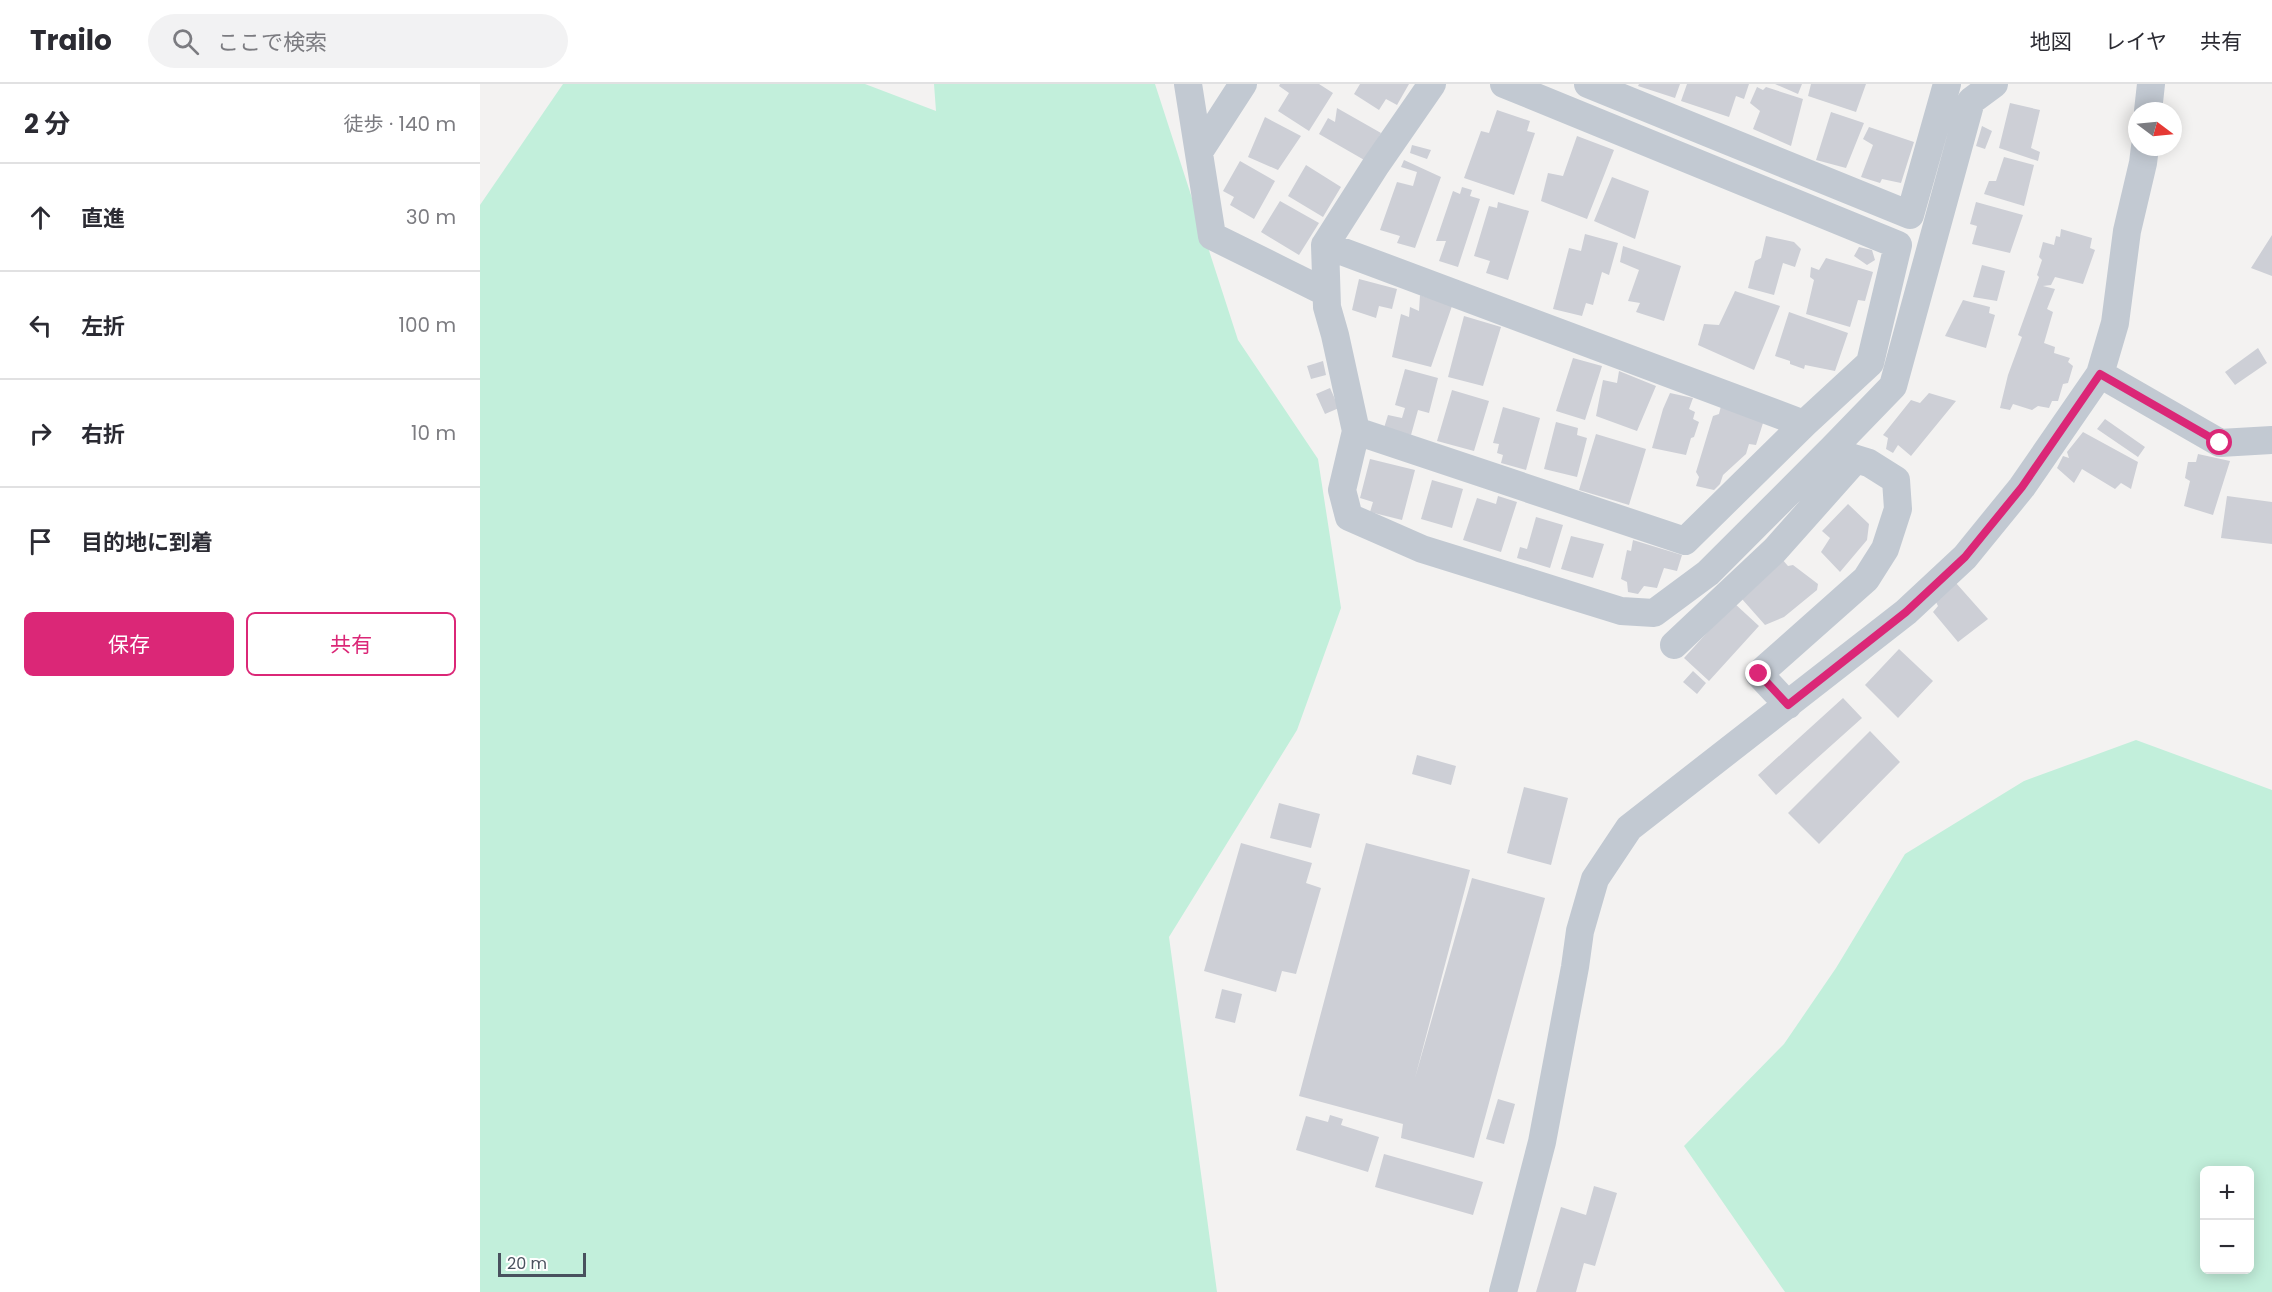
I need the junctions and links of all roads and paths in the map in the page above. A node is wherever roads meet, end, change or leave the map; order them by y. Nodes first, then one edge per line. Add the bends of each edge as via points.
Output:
1 (1188, 84) edge
2 (1243, 84) edge
3 (1432, 84) edge
4 (1504, 84) edge
5 (1588, 84) edge
6 (1947, 84) edge
7 (1994, 84) edge
8 (2151, 84) edge
9 (2149, 102) edge
10 (1199, 152) junction
11 (2144, 156) edge
12 (1325, 245) junction
13 (1325, 292) junction
14 (2100, 374) junction
15 (1804, 424) junction
16 (1356, 431) junction
17 (2272, 440) edge
18 (1843, 455) junction
19 (1674, 645) dead end
20 (1788, 705) junction
21 (1503, 1292) edge

1 - 10 street
2 - 10 street
3 - 12 street
4 - 15 street via 1898,245 1870,363
5 - 6 street via 1910,215
7 - 18 street via 1971,101 1893,386
8 - 9 street
10 - 13 street via 1212,236
11 - 14 street via 2127,231 2115,323
12 - 13 street
12 - 15 street
13 - 16 street
14 - 17 street via 2220,443
14 - 20 street via 2022,487 1965,557 1906,612
15 - 16 street via 1685,541
16 - 18 street via 1342,490 1349,517 1422,549 1621,611 1654,613 1708,573
18 - 19 street via 1775,550
18 - 20 street via 1869,463 1896,480 1898,509 1885,549 1866,579 1759,674
20 - 21 street via 1629,828 1595,879 1580,932 1542,1142

